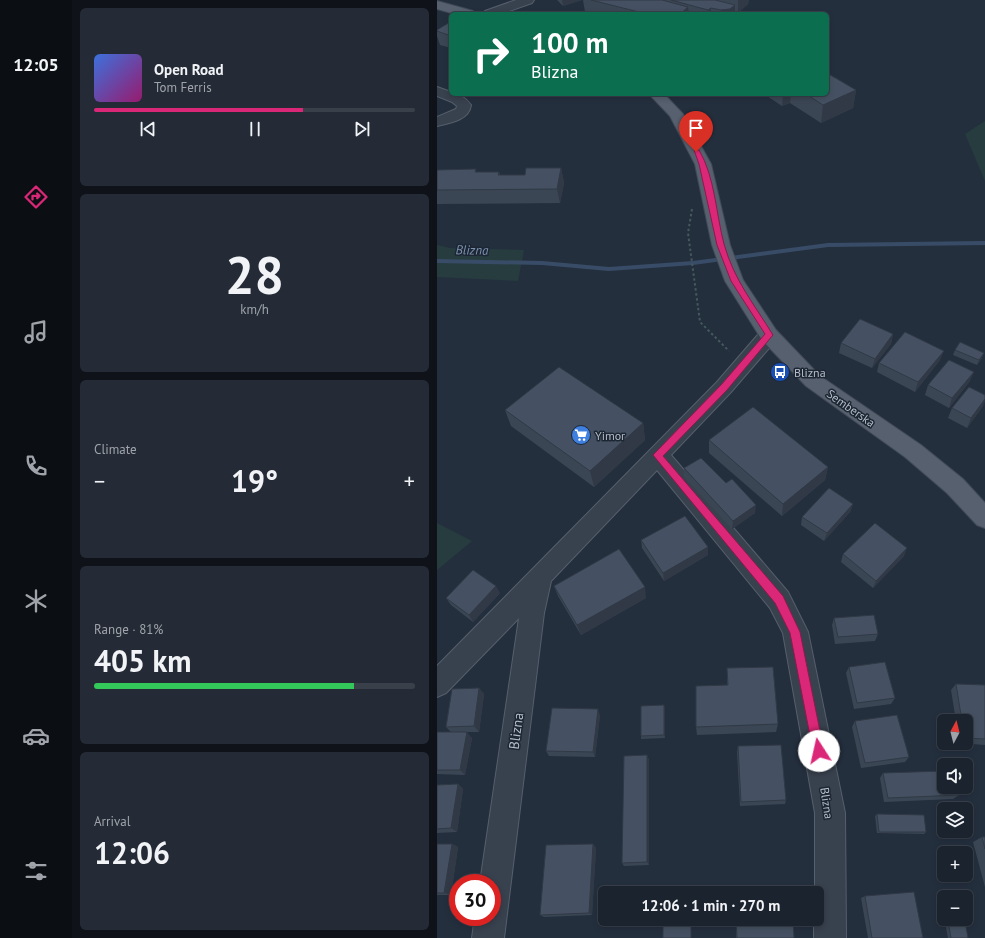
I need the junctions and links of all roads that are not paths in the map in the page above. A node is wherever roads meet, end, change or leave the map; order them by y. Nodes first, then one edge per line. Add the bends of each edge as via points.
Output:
1 (529, 0) edge
2 (437, 5) edge
3 (462, 12) edge
4 (495, 12) edge
5 (437, 91) edge
6 (449, 96) edge
7 (450, 96) edge
8 (658, 96) edge
9 (437, 122) edge
10 (769, 335) junction
11 (658, 455) junction
12 (985, 518) edge
13 (540, 576) junction
14 (437, 684) edge
15 (497, 874) edge
16 (490, 926) edge
17 (488, 938) edge
18 (830, 938) edge

1 - 4 street
2 - 3 main road
5 - 6 street
7 - 9 street via 464,106 463,111
8 - 10 main road, Semberska via 675,114 703,164 721,245 734,281
10 - 11 street via 744,365
10 - 12 main road, Semberska via 813,381 913,452 955,486
11 - 13 street
11 - 18 street, Blizna via 779,600 795,632 830,814
13 - 14 street via 524,596
13 - 15 street, Blizna via 532,613
16 - 17 street

